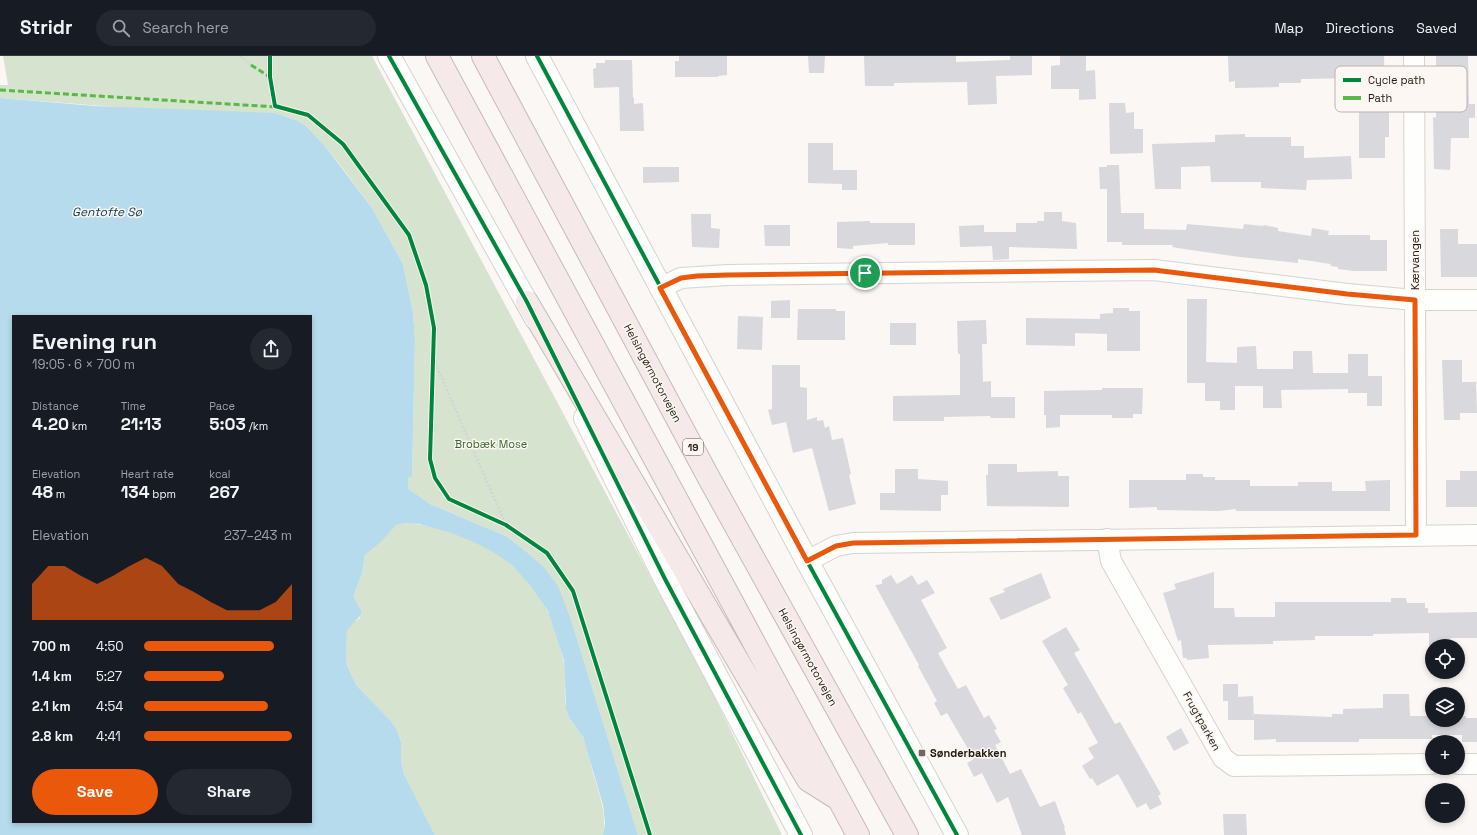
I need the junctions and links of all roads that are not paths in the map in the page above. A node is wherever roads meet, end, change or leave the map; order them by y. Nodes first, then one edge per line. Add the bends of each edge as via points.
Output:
1 (389, 56) edge
2 (437, 56) edge
3 (483, 56) edge
4 (1414, 56) edge
5 (540, 57) edge
6 (1414, 66) edge
7 (1414, 112) edge
8 (660, 288) junction
9 (1415, 300) junction
10 (1477, 300) edge
11 (527, 302) junction
12 (1416, 535) junction
13 (1477, 535) edge
14 (1107, 539) junction
15 (807, 561) junction
16 (1425, 764) edge
17 (1465, 764) edge
18 (1477, 764) edge
19 (837, 798) junction
20 (801, 835) edge
21 (858, 835) edge
22 (907, 835) edge
23 (957, 835) edge

1 - 11 street
2 - 19 highway
3 - 22 highway, Helsingørmotorvejen / 19 via 710,480
4 - 6 street, Kærvangen
5 - 8 street
7 - 9 street, Kærvangen
8 - 9 street via 681,278 697,276 1154,270
8 - 15 street
9 - 10 street
9 - 12 street, Kærvangen
11 - 19 highway via 808,780
11 - 20 street via 665,579
12 - 13 street
12 - 14 street
14 - 15 street via 853,543 836,546
14 - 16 street, Frugtparken via 1111,561 1223,758 1234,766
15 - 23 street
17 - 18 street
19 - 21 highway

